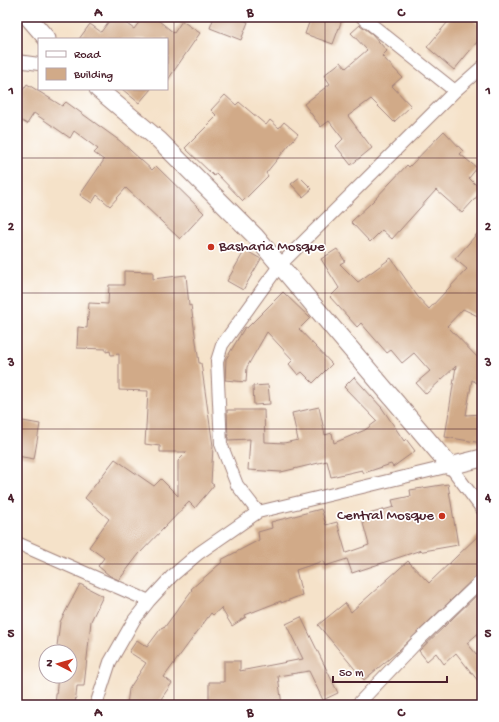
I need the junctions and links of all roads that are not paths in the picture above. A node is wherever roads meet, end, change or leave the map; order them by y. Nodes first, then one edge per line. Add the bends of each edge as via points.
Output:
1 (28, 17) edge
2 (362, 17) edge
3 (46, 38) edge
4 (17, 61) edge
5 (38, 64) edge
6 (482, 67) edge
7 (99, 90) edge
8 (456, 91) junction
9 (280, 266) junction
10 (482, 458) edge
11 (450, 466) junction
12 (482, 509) edge
13 (258, 512) junction
14 (17, 543) edge
15 (482, 580) edge
16 (149, 601) junction
17 (96, 705) edge
18 (357, 705) edge

1 - 3 street
2 - 8 street
4 - 5 street
6 - 8 street
7 - 9 street via 158,140 255,236
8 - 9 street
9 - 11 street
9 - 13 street via 222,346 217,361 221,444 236,485
10 - 11 street
11 - 12 street
11 - 13 street
13 - 16 street via 188,562
14 - 16 street
15 - 18 street via 419,640
16 - 17 street via 134,620 110,662

